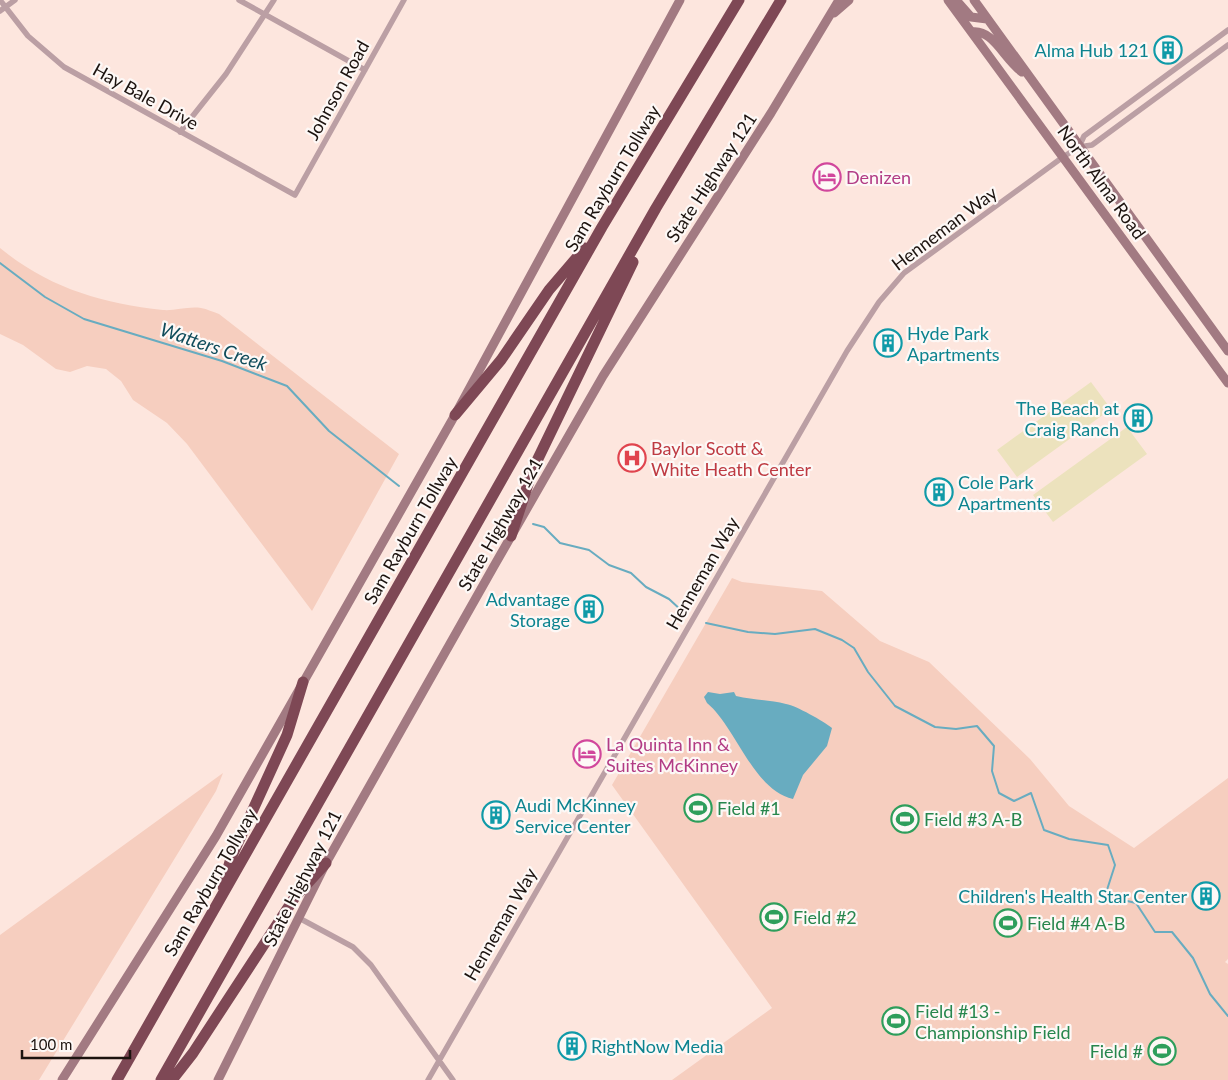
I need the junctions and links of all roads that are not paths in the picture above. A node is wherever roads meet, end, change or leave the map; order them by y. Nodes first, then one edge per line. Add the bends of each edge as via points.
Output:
1 (0, 0) edge
2 (15, 0) edge
3 (239, 0) edge
4 (274, 0) edge
5 (404, 0) edge
6 (680, 0) edge
7 (738, 0) edge
8 (781, 0) edge
9 (833, 0) edge
10 (839, 0) edge
11 (849, 0) edge
12 (948, 0) edge
13 (956, 0) edge
14 (974, 0) edge
15 (3, 9) edge
16 (266, 15) junction
17 (827, 19) junction
18 (987, 19) junction
19 (1228, 30) edge
20 (972, 32) junction
21 (1228, 45) edge
22 (365, 70) junction
23 (1029, 77) junction
24 (180, 132) junction
25 (1079, 147) junction
26 (1063, 157) junction
27 (295, 195) joint
28 (656, 208) junction
29 (602, 227) junction
30 (1192, 302) junction
31 (1177, 313) junction
32 (1228, 351) edge
33 (1228, 384) edge
34 (455, 415) junction
35 (511, 536) junction
36 (303, 682) junction
37 (326, 864) junction
38 (218, 904) junction
39 (299, 918) junction
40 (440, 1060) junction
41 (62, 1080) edge
42 (117, 1080) edge
43 (161, 1080) edge
44 (172, 1080) edge
45 (218, 1080) edge
46 (428, 1080) edge
47 (453, 1080) edge

1 - 15 street, Hay Bale Drive
2 - 15 street
3 - 16 street
4 - 16 street
5 - 22 street, Johnson Road
6 - 34 main road
7 - 29 highway, Sam Rayburn Tollway
8 - 28 highway
9 - 17 main road
10 - 17 main road, State Highway 121
11 - 17 main road
12 - 20 main road, North Alma Road
13 - 18 main road via 971,17
14 - 18 main road, North Alma Road
15 - 24 street, Hay Bale Drive via 33,41 64,67
16 - 22 street
16 - 24 street via 226,74
17 - 35 main road, State Highway 121 via 771,113 603,376
18 - 23 main road, North Alma Road
19 - 25 street, Henneman Way via 1084,136
20 - 23 main road via 983,32 991,38 1010,63
20 - 26 main road, North Alma Road
21 - 25 street, Henneman Way via 1092,145
22 - 27 street, Johnson Road
23 - 25 main road, North Alma Road
24 - 27 street, Hay Bale Drive
25 - 26 street, Henneman Way
25 - 30 main road, North Alma Road
26 - 31 main road, North Alma Road
26 - 40 street, Henneman Way via 904,273 879,302 832,375
28 - 35 highway via 626,278 533,469
28 - 43 highway
29 - 34 highway via 549,290 501,360
29 - 38 highway, Sam Rayburn Tollway
30 - 31 main road
30 - 32 main road, North Alma Road
31 - 33 main road, North Alma Road
34 - 36 main road
35 - 37 main road, State Highway 121
36 - 38 highway via 287,735 231,858
36 - 41 main road via 216,836
37 - 39 main road, State Highway 121
37 - 44 highway via 295,897
38 - 42 highway, Sam Rayburn Tollway
39 - 40 street via 353,947 371,964
39 - 45 main road, State Highway 121
40 - 46 street, Henneman Way
40 - 47 street

